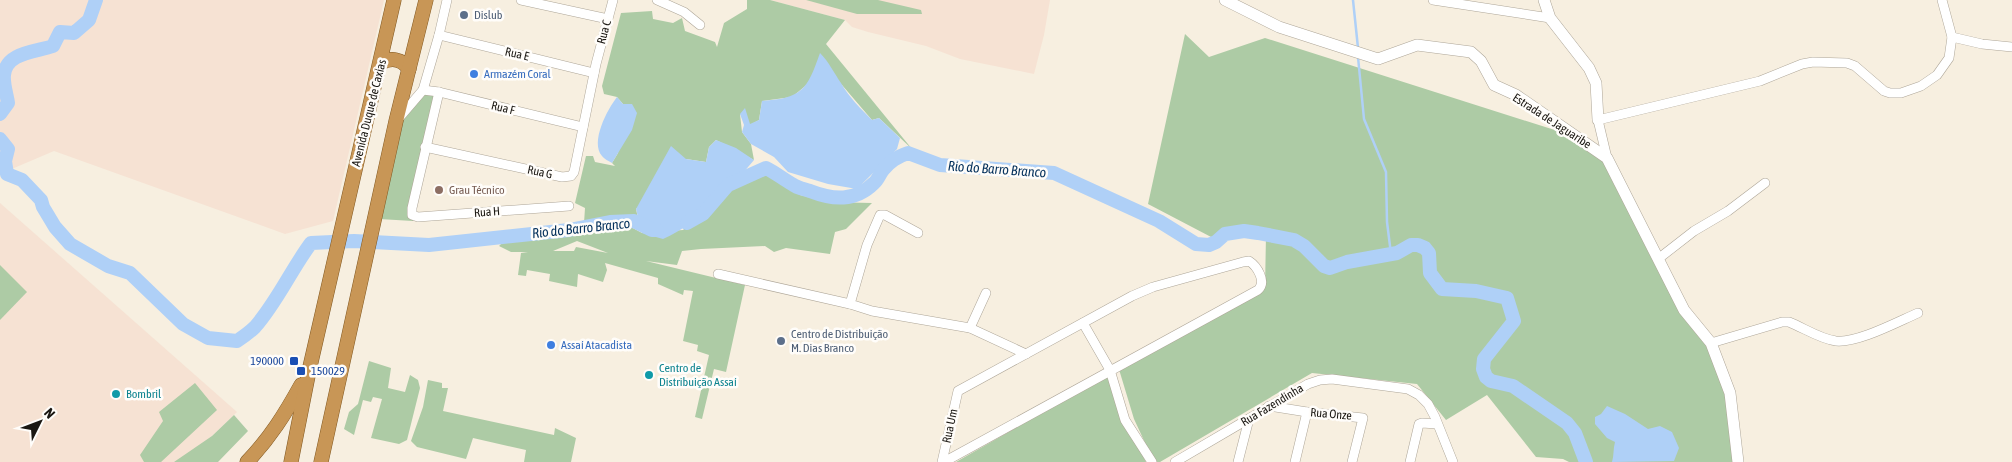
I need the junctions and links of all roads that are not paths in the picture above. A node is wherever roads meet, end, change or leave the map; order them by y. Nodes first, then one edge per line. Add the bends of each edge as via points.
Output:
1 (394, 0) edge
2 (426, 0) edge
3 (447, 0) edge
4 (521, 0) edge
5 (613, 0) edge
6 (657, 0) edge
7 (1225, 0) edge
8 (1433, 0) edge
9 (1544, 0) edge
10 (1942, 0) edge
11 (1550, 18) junction
12 (608, 19) junction
13 (700, 25) dead end
14 (439, 35) junction
15 (1952, 37) junction
16 (2012, 47) edge
17 (381, 63) junction
18 (596, 64) joint
19 (409, 69) junction
20 (594, 73) junction
21 (423, 90) junction
22 (439, 92) junction
23 (1598, 120) junction
24 (396, 121) junction
25 (583, 127) junction
26 (425, 147) junction
27 (1607, 158) junction
28 (1765, 183) dead end
29 (569, 206) dead end
30 (918, 233) dead end
31 (1658, 259) junction
32 (718, 274) dead end
33 (986, 293) dead end
34 (850, 304) junction
35 (1918, 313) dead end
36 (1083, 323) junction
37 (970, 328) junction
38 (1711, 343) junction
39 (1026, 354) junction
40 (1110, 370) junction
41 (309, 371) junction
42 (1269, 406) junction
43 (1307, 412) junction
44 (1249, 419) junction
45 (1437, 424) junction
46 (1180, 461) edge
47 (247, 462) edge
48 (291, 462) edge
49 (321, 462) edge
50 (943, 462) edge
51 (1152, 462) edge
52 (1238, 462) edge
53 (1295, 462) edge
54 (1352, 462) edge
55 (1410, 462) edge
56 (1453, 462) edge
57 (1738, 462) edge

1 - 17 highway, Avenida Duque de Caxias
2 - 19 highway
3 - 14 street
4 - 12 street
5 - 12 street, Rua C
6 - 13 street via 684,12
7 - 27 street, Estrada de Jaguaribe via 1279,27 1378,59 1417,45 1471,52 1481,61 1494,85 1516,95
8 - 11 street
9 - 11 street, Estrada de Jaguaribe
10 - 15 street
11 - 23 street, Estrada de Jaguaribe via 1589,68 1596,83
12 - 18 street, Rua C
14 - 20 street, Rua E
14 - 21 street
15 - 16 street
15 - 23 street via 1949,58 1937,75 1921,86 1901,93 1884,91 1855,66 1813,62 1760,81
17 - 19 highway via 396,60
17 - 41 highway, Avenida Duque de Caxias
18 - 20 street, Rua G
19 - 24 highway
20 - 25 street, Rua G
21 - 22 street, Rua F
21 - 24 street
22 - 25 street, Rua F
22 - 26 street
23 - 27 street
24 - 49 highway
25 - 26 street, Rua G via 574,172 566,178
26 - 29 street, Rua H via 412,215
27 - 31 street, Estrada de Jaguaribe
28 - 31 street
30 - 34 street via 885,214 880,215 867,245
31 - 38 street, Estrada de Jaguaribe via 1684,310
32 - 34 street
33 - 37 street
34 - 37 street via 872,311
35 - 38 street via 1870,334 1838,341 1782,322
36 - 39 street
36 - 40 street
36 - 40 street via 1153,287 1249,261 1258,270 1262,282 1258,290
37 - 39 street
38 - 57 street, Estrada de Jaguaribe via 1730,393
39 - 50 street, Rua Um via 958,391
40 - 50 street
40 - 51 street via 1125,420
41 - 47 highway via 279,424
41 - 48 highway
42 - 43 street, Rua Onze
42 - 44 street, Rua Fazendinha
42 - 45 street, Rua Fazendinha via 1308,384 1332,379 1408,389 1428,404
43 - 53 street
43 - 54 street, Rua Onze via 1364,418
44 - 46 street, Rua Fazendinha
44 - 52 street
45 - 55 street via 1419,424
45 - 56 street

